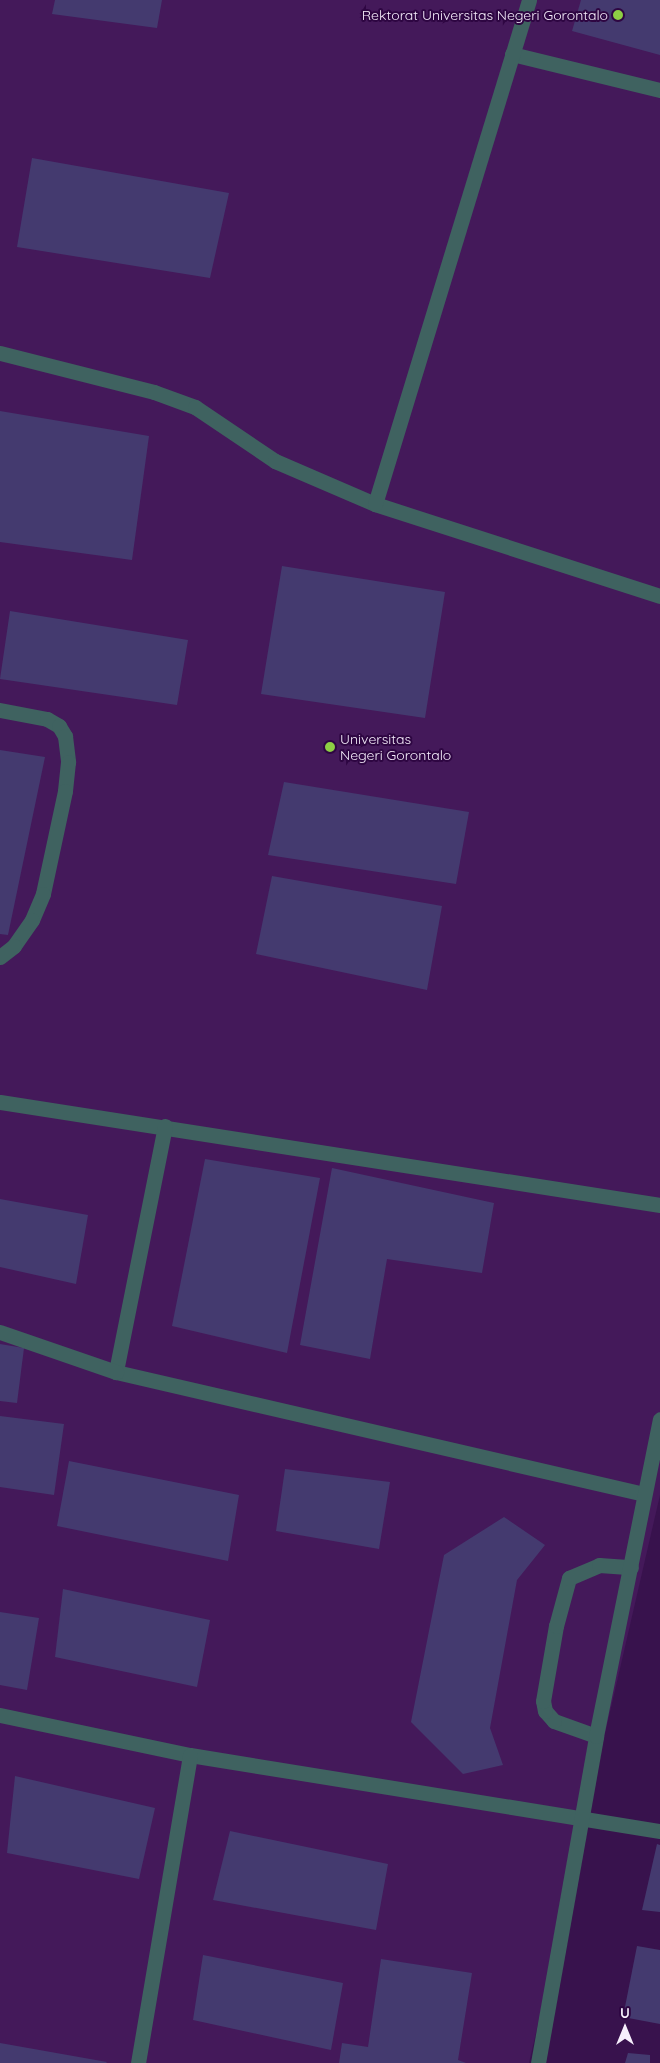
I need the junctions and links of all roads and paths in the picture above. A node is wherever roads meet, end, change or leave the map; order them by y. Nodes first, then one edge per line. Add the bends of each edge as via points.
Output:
1 (530, 0) edge
2 (512, 54) junction
3 (660, 90) edge
4 (0, 353) edge
5 (375, 504) junction
6 (660, 596) edge
7 (0, 710) edge
8 (0, 957) edge
9 (0, 1102) edge
10 (165, 1126) junction
11 (660, 1205) edge
12 (0, 1332) edge
13 (116, 1372) junction
14 (660, 1419) edge
15 (644, 1494) junction
16 (630, 1567) junction
17 (0, 1715) edge
18 (596, 1736) junction
19 (190, 1755) junction
20 (582, 1818) junction
21 (660, 1831) edge
22 (138, 2063) edge
23 (538, 2063) edge

1 - 2 street
2 - 3 street
2 - 5 street
4 - 5 street via 154,392 195,407 275,461
5 - 6 street
7 - 8 street via 47,719 59,726 65,736 68,762 43,894 32,920 14,946
9 - 10 street
10 - 11 street
10 - 13 street
12 - 13 street
13 - 15 street
14 - 15 street
15 - 16 street
16 - 18 street
16 - 18 street via 599,1565 569,1578 556,1626 542,1702 554,1721
17 - 19 street
18 - 20 street
19 - 20 street
19 - 22 street
20 - 21 street
20 - 23 street

